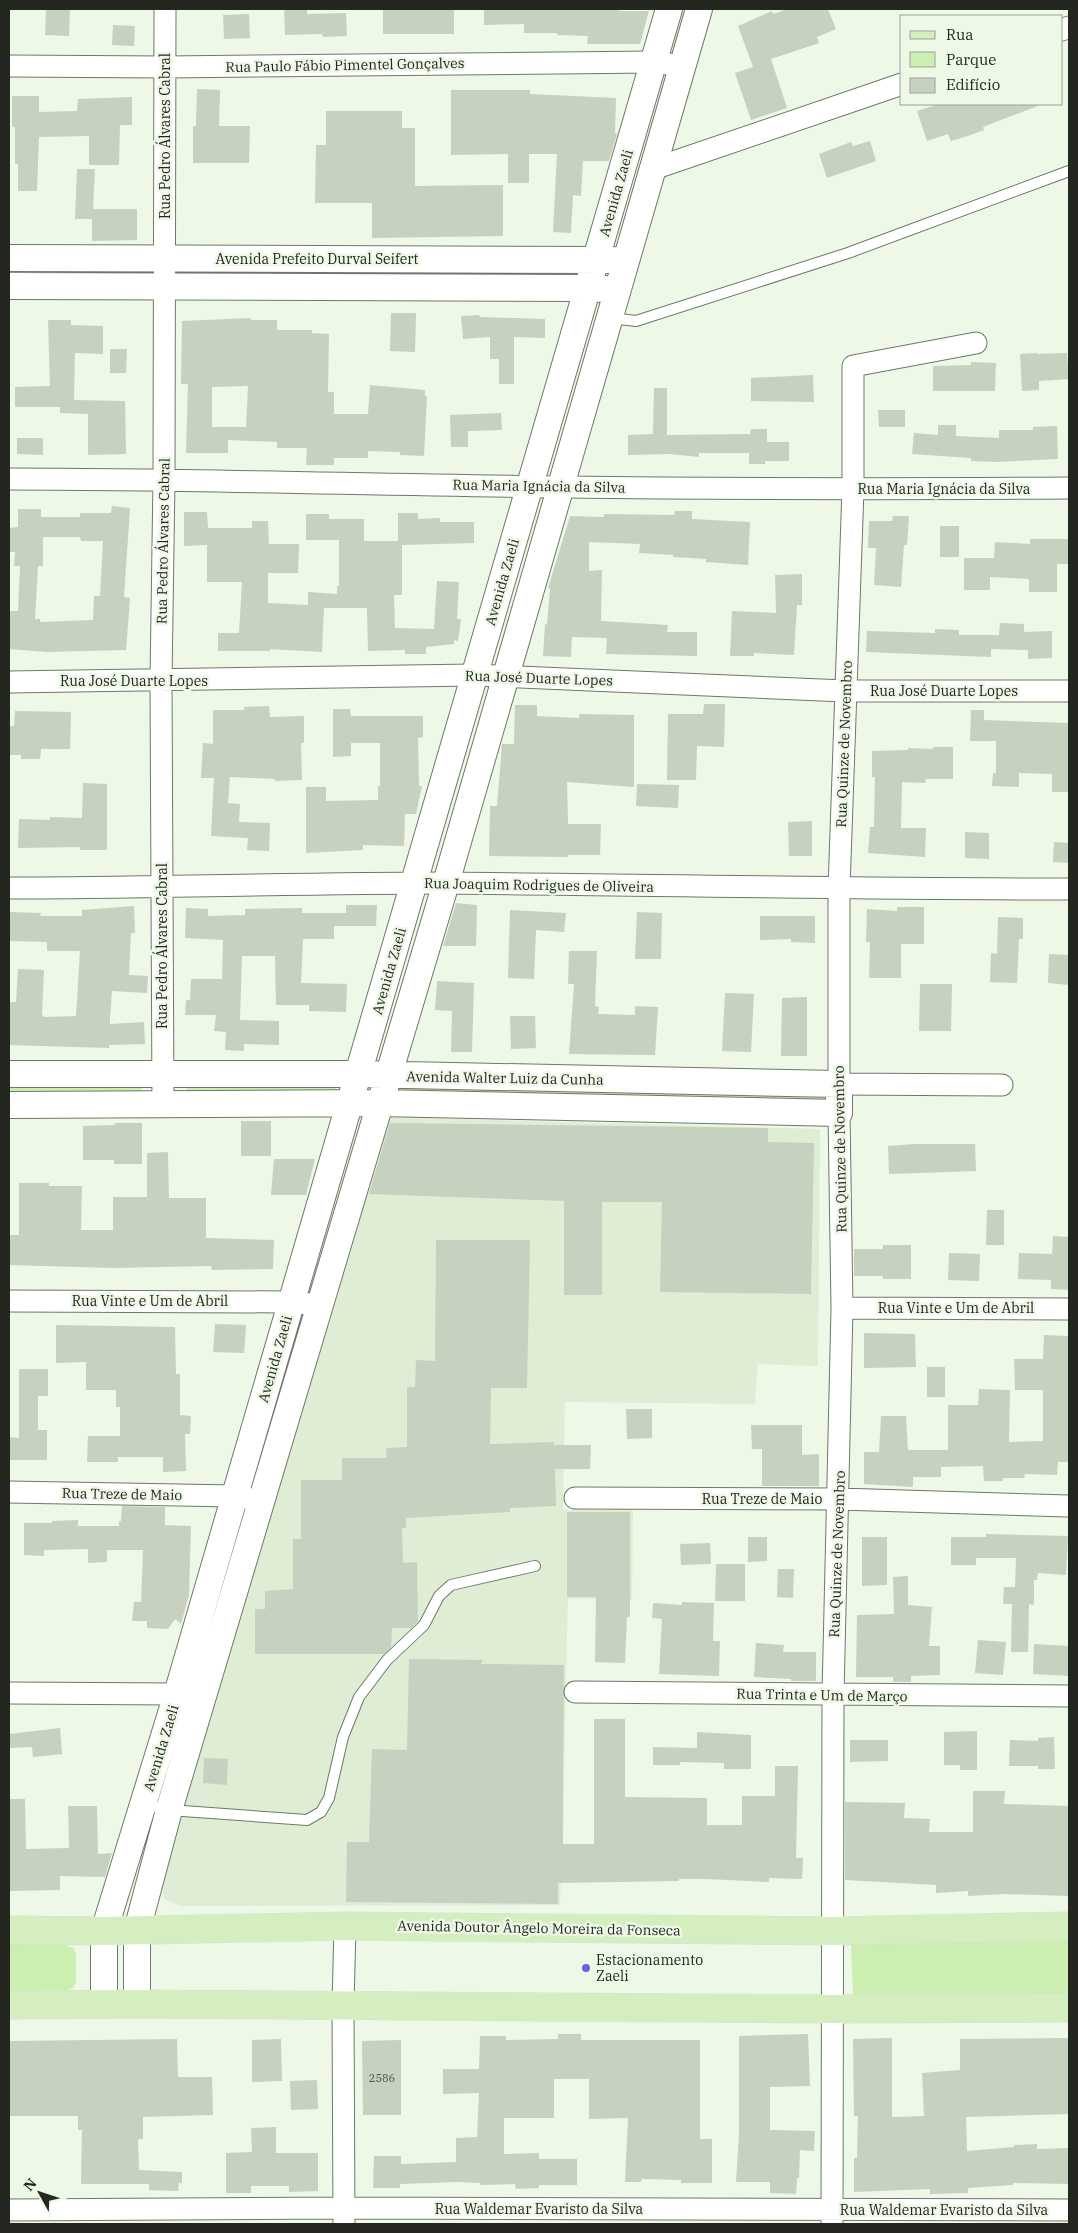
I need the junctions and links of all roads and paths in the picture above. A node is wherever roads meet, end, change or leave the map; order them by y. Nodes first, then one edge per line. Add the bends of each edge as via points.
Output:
1 (165, 9) edge
2 (669, 9) edge
3 (702, 10) edge
4 (654, 62) junction
5 (9, 66) edge
6 (682, 66) junction
7 (165, 67) junction
8 (900, 85) edge
9 (653, 169) junction
10 (1069, 172) edge
11 (9, 258) edge
12 (164, 259) junction
13 (596, 259) junction
14 (626, 261) junction
15 (9, 286) edge
16 (164, 287) junction
17 (588, 288) junction
18 (619, 291) junction
19 (611, 318) junction
20 (976, 343) dead end
21 (164, 479) junction
22 (9, 480) edge
23 (530, 486) junction
24 (560, 487) junction
25 (1069, 488) edge
26 (853, 489) junction
27 (474, 675) junction
28 (504, 676) junction
29 (161, 681) junction
30 (9, 682) edge
31 (845, 691) junction
32 (1069, 691) edge
33 (446, 883) junction
34 (414, 884) junction
35 (9, 888) edge
36 (162, 888) junction
37 (840, 889) junction
38 (1069, 889) edge
39 (162, 1073) junction
40 (9, 1074) edge
41 (359, 1074) junction
42 (387, 1075) junction
43 (839, 1084) junction
44 (1002, 1085) dead end
45 (350, 1103) junction
46 (380, 1103) junction
47 (163, 1104) junction
48 (9, 1105) edge
49 (839, 1113) junction
50 (9, 1301) edge
51 (291, 1302) junction
52 (319, 1305) junction
53 (842, 1308) junction
54 (1069, 1309) edge
55 (9, 1492) edge
56 (235, 1496) junction
57 (575, 1498) dead end
58 (839, 1499) junction
59 (261, 1502) junction
60 (1069, 1506) edge
61 (535, 1566) dead end
62 (575, 1692) dead end
63 (9, 1693) edge
64 (178, 1694) junction
65 (833, 1695) junction
66 (1069, 1696) edge
67 (203, 1700) junction
68 (144, 1804) junction
69 (169, 1810) junction
70 (345, 1926) junction
71 (1069, 1926) edge
72 (9, 1930) edge
73 (137, 1930) junction
74 (104, 1931) junction
75 (834, 1931) junction
76 (104, 2004) junction
77 (137, 2004) junction
78 (9, 2005) edge
79 (343, 2006) junction
80 (1069, 2008) edge
81 (833, 2009) junction
82 (9, 2210) edge
83 (1069, 2210) edge
84 (344, 2216) edge
85 (832, 2217) edge

1 - 7 street, Rua Pedro Álvares Cabral
2 - 4 street, Avenida Zaeli
3 - 6 street, Avenida Zaeli
4 - 6 street, Rua Paulo Fábio Pimentel Gonçalves
4 - 7 street, Rua Paulo Fábio Pimentel Gonçalves
4 - 13 street, Avenida Zaeli
5 - 7 street, Rua Paulo Fábio Pimentel Gonçalves
6 - 9 street, Avenida Zaeli
7 - 12 street, Rua Pedro Álvares Cabral
8 - 9 street
9 - 14 street, Avenida Zaeli
10 - 19 lane via 848,253 636,322
11 - 12 street, Avenida Prefeito Durval Seifert
12 - 13 street, Avenida Prefeito Durval Seifert
12 - 16 street, Rua Pedro Álvares Cabral
13 - 14 street, Avenida Prefeito Durval Seifert
13 - 17 street, Avenida Zaeli
14 - 18 street, Avenida Zaeli
15 - 16 street, Avenida Prefeito Durval Seifert
16 - 17 street, Avenida Prefeito Durval Seifert
16 - 21 street, Rua Pedro Álvares Cabral
17 - 18 street, Avenida Prefeito Durval Seifert
17 - 23 street, Avenida Zaeli
18 - 19 street, Avenida Zaeli
19 - 24 street, Avenida Zaeli
20 - 26 street, Rua Quinze de Novembro via 853,366
21 - 22 street, Rua Maria Ignácia da Silva
21 - 23 street, Rua Maria Ignácia da Silva
21 - 29 street, Rua Pedro Álvares Cabral
23 - 24 street, Rua Maria Ignácia da Silva
23 - 27 street, Avenida Zaeli
24 - 26 street, Rua Maria Ignácia da Silva
24 - 28 street, Avenida Zaeli
25 - 26 street, Rua Maria Ignácia da Silva
26 - 31 street, Rua Quinze de Novembro
27 - 28 street, Rua José Duarte Lopes
27 - 29 street, Rua José Duarte Lopes
27 - 34 street, Avenida Zaeli
28 - 31 street, Rua José Duarte Lopes
28 - 33 street, Avenida Zaeli
29 - 30 street, Rua José Duarte Lopes
29 - 36 street, Rua Pedro Álvares Cabral
31 - 32 street, Rua José Duarte Lopes
31 - 37 street, Rua Quinze de Novembro
33 - 34 street, Rua Joaquim Rodrigues de Oliveira
33 - 37 street, Rua Joaquim Rodrigues de Oliveira
33 - 42 street, Avenida Zaeli
34 - 36 street, Rua Joaquim Rodrigues de Oliveira
34 - 41 street, Avenida Zaeli
35 - 36 street, Rua Joaquim Rodrigues de Oliveira
36 - 39 street, Rua Pedro Álvares Cabral
37 - 38 street, Rua Joaquim Rodrigues de Oliveira
37 - 43 street, Rua Quinze de Novembro
39 - 40 street, Avenida Walter Luiz da Cunha
39 - 41 street, Avenida Walter Luiz da Cunha
39 - 47 street, Rua Pedro Álvares Cabral
41 - 42 street, Avenida Walter Luiz da Cunha
41 - 45 street, Avenida Zaeli
42 - 43 street, Avenida Walter Luiz da Cunha
42 - 46 street, Avenida Zaeli
43 - 44 street, Avenida Walter Luiz da Cunha
43 - 49 street, Rua Quinze de Novembro
45 - 46 street, Avenida Walter Luiz da Cunha
45 - 47 street, Avenida Walter Luiz da Cunha
45 - 51 street, Avenida Zaeli
46 - 49 street, Avenida Walter Luiz da Cunha
46 - 52 street, Avenida Zaeli
47 - 48 street, Avenida Walter Luiz da Cunha
49 - 53 street, Rua Quinze de Novembro
50 - 51 street, Rua Vinte e Um de Abril
51 - 52 street, Rua Vinte e Um de Abril
51 - 56 street, Avenida Zaeli
52 - 59 street, Avenida Zaeli
53 - 54 street, Rua Vinte e Um de Abril
53 - 58 street, Rua Quinze de Novembro
55 - 56 street, Rua Treze de Maio
56 - 59 street, Rua Treze de Maio
56 - 64 street, Avenida Zaeli
57 - 58 street, Rua Treze de Maio
58 - 60 street, Rua Treze de Maio
58 - 65 street, Rua Quinze de Novembro
59 - 67 street, Avenida Zaeli
61 - 69 lane via 451,1585 439,1596 424,1625 387,1660 359,1697 343,1737 329,1798 321,1812 306,1820
62 - 65 street, Rua Trinta e Um de Março
63 - 64 street
64 - 67 street
64 - 68 street, Avenida Zaeli
65 - 66 street, Rua Trinta e Um de Março
65 - 75 street, Rua Quinze de Novembro
67 - 69 street, Avenida Zaeli
68 - 69 lane
68 - 74 street, Avenida Zaeli
69 - 73 street, Avenida Zaeli
70 - 73 main road, Avenida Doutor Ângelo Moreira da Fonseca
70 - 75 main road, Avenida Doutor Ângelo Moreira da Fonseca
70 - 79 street
71 - 75 main road, Avenida Doutor Ângelo Moreira da Fonseca
72 - 74 main road, Avenida Doutor Ângelo Moreira da Fonseca
73 - 74 main road, Avenida Doutor Ângelo Moreira da Fonseca
73 - 77 street, Avenida Zaeli
74 - 76 street, Avenida Zaeli
75 - 81 street, Rua Quinze de Novembro
76 - 77 main road
76 - 78 main road
77 - 79 main road
79 - 81 main road
79 - 84 street
80 - 81 main road
81 - 85 street, Rua Quinze de Novembro
82 - 84 street, Rua Waldemar Evaristo da Silva
83 - 85 street, Rua Waldemar Evaristo da Silva
84 - 85 street, Rua Waldemar Evaristo da Silva

